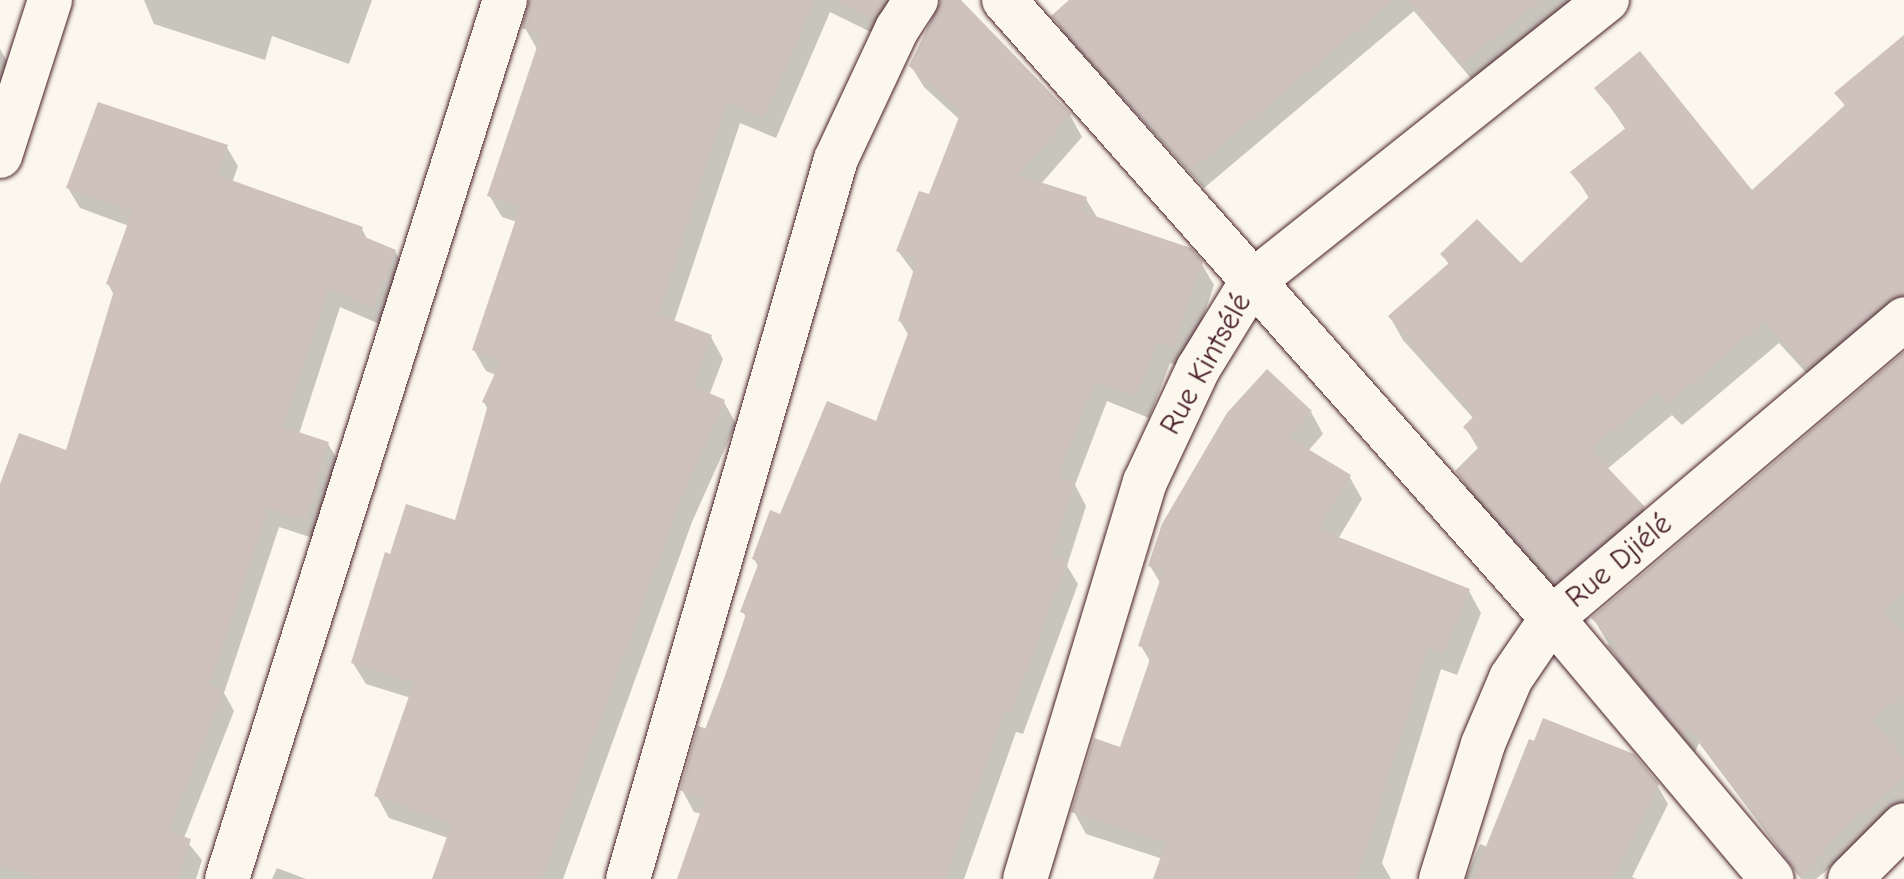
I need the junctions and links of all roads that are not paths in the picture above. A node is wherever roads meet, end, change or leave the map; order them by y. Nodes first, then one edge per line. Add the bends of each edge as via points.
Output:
1 (50, 0) edge
2 (505, 0) edge
3 (916, 0) edge
4 (1607, 0) edge
5 (1015, 4) edge
6 (0, 156) edge
7 (1251, 283) junction
8 (1904, 319) edge
9 (1552, 618) junction
10 (1904, 825) edge
11 (227, 879) edge
12 (628, 879) edge
13 (1025, 879) edge
14 (1441, 879) edge
15 (1772, 879) edge
16 (1850, 879) edge

1 - 6 street
2 - 11 street
3 - 12 street via 836,159
4 - 7 street, Rue Kintsélé
5 - 7 street
7 - 9 street
7 - 13 street, Rue Kintsélé via 1198,369 1145,482
8 - 9 street, Rue Djiélé
9 - 14 street, Rue Djiélé via 1511,678 1483,744
9 - 15 street
10 - 16 street

